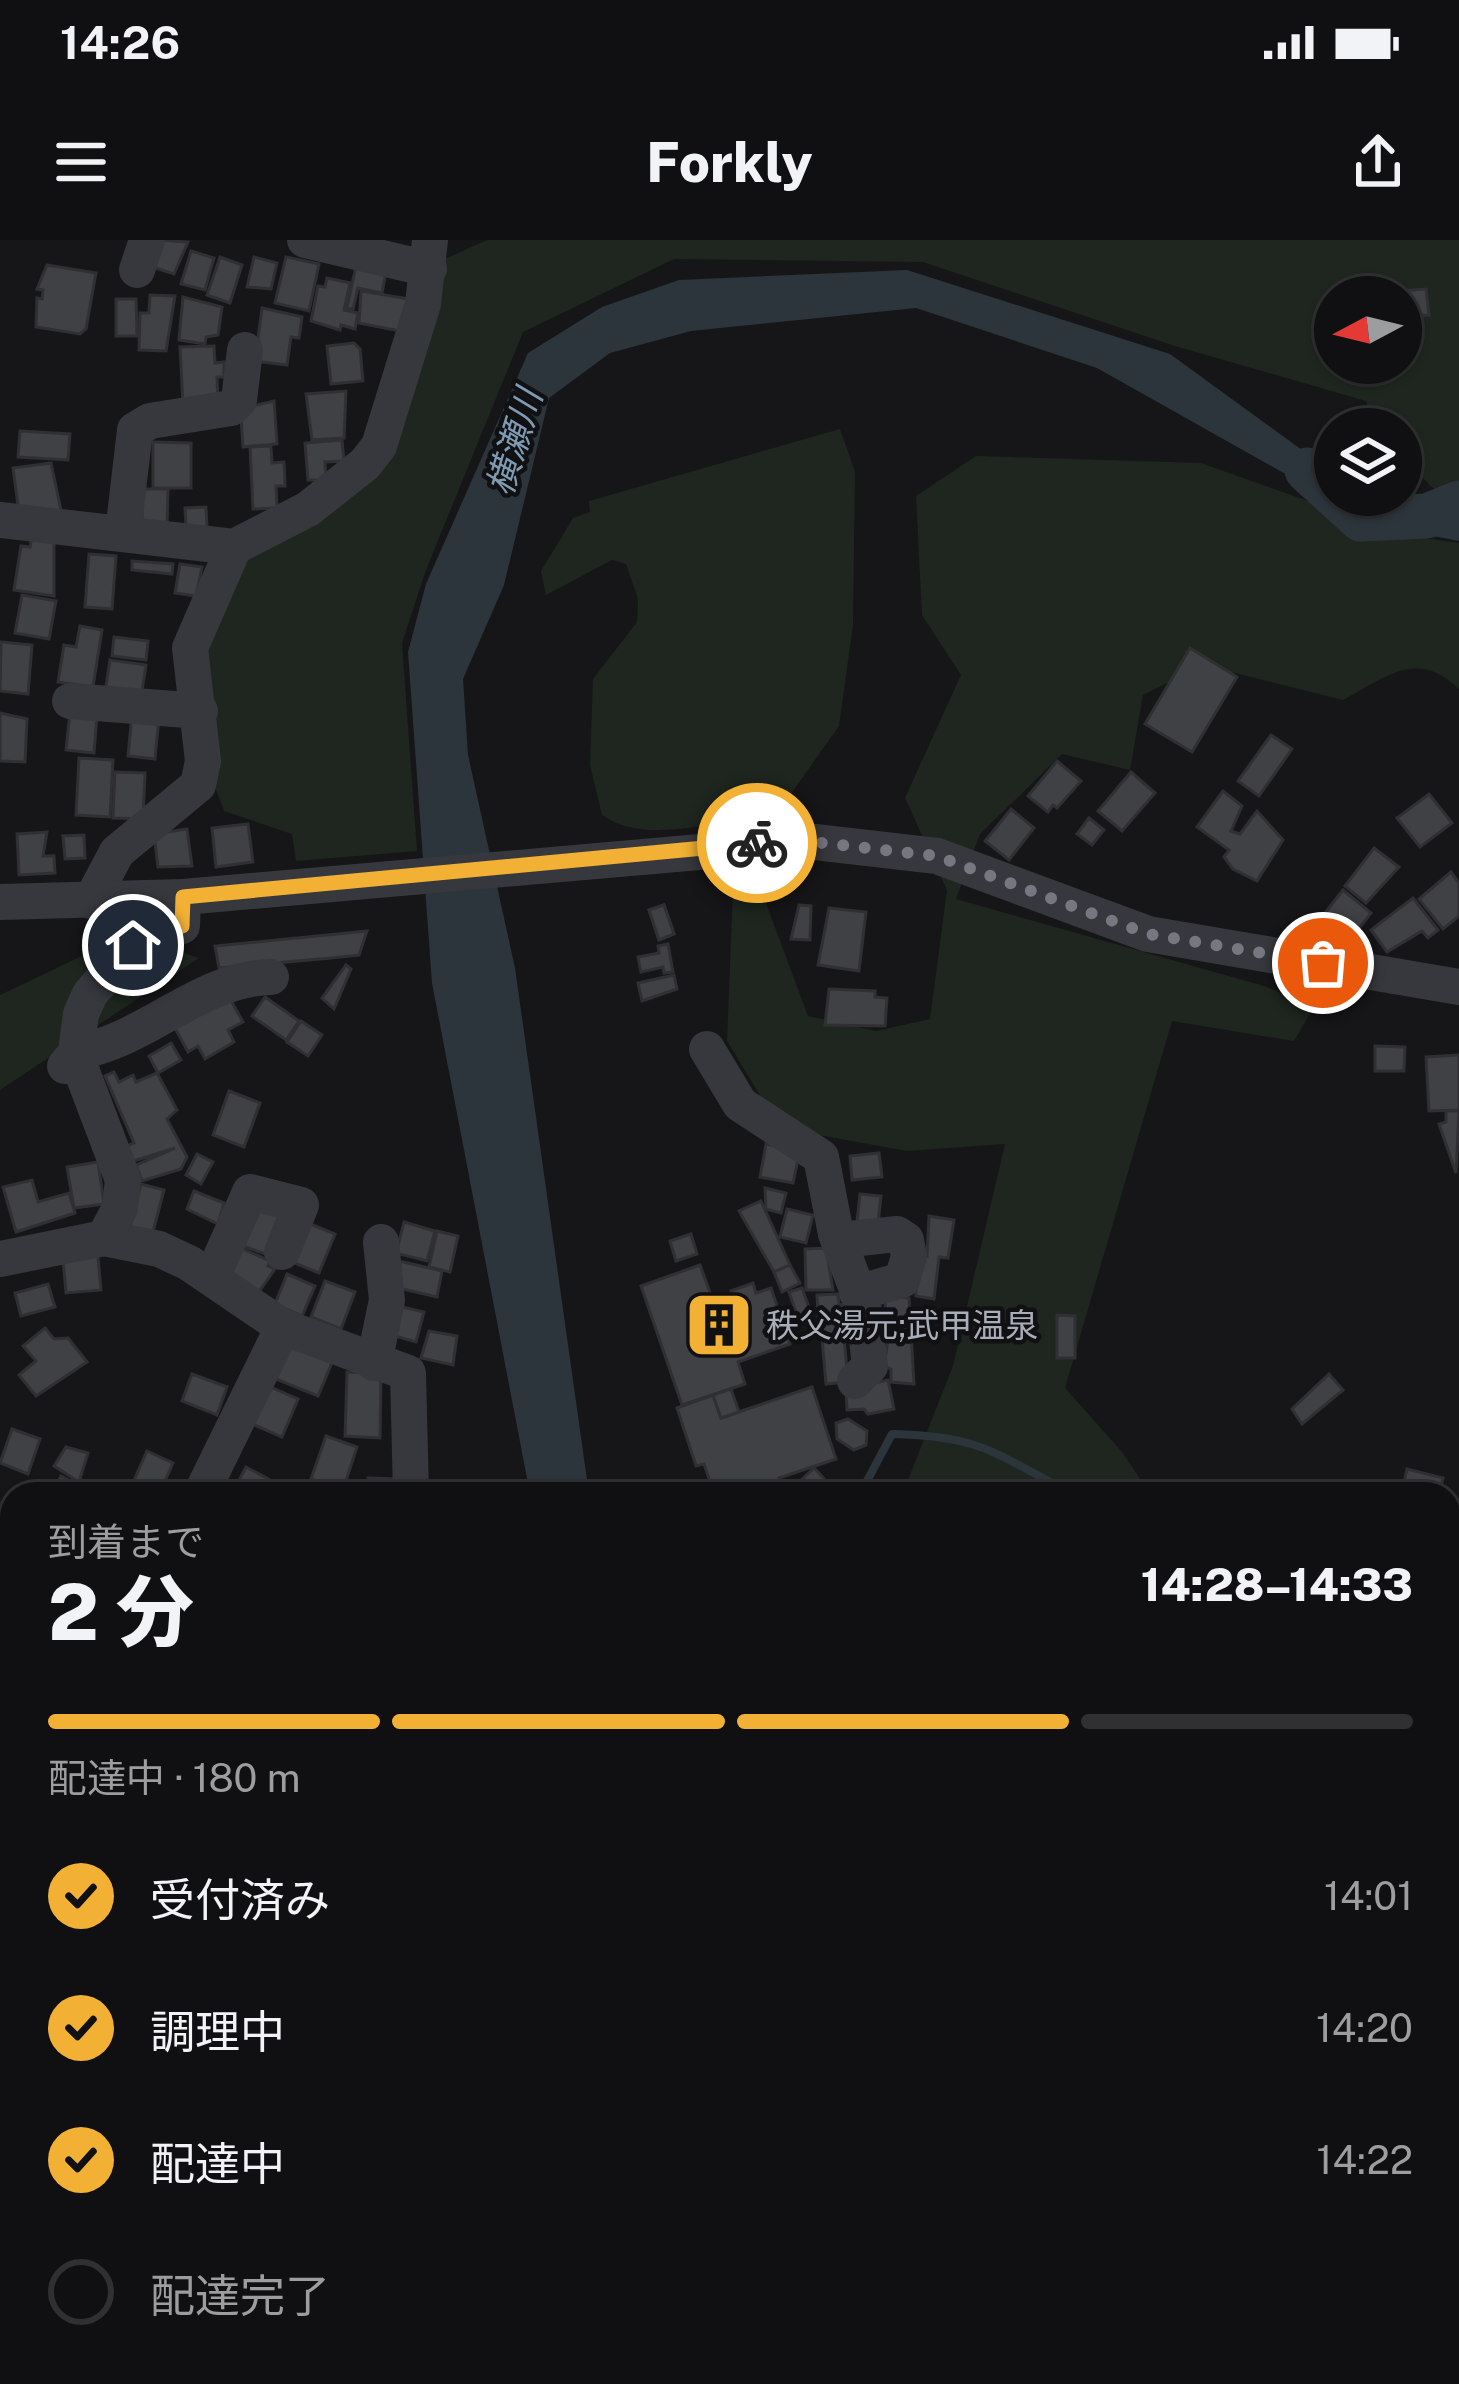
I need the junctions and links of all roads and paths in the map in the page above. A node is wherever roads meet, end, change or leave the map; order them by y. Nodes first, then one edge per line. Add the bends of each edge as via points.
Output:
1 (305, 240) edge
2 (429, 254) edge
3 (245, 350) dead end
4 (0, 520) edge
5 (123, 533) junction
6 (234, 547) junction
7 (70, 701) dead end
8 (200, 711) junction
9 (183, 897) junction
10 (92, 901) junction
11 (0, 902) edge
12 (271, 977) dead end
13 (1459, 987) edge
14 (707, 1048) dead end
15 (77, 1052) junction
16 (72, 1118) dead end
17 (104, 1238) junction
18 (840, 1240) junction
19 (381, 1242) dead end
20 (282, 1252) dead end
21 (0, 1258) edge
22 (212, 1277) junction
23 (857, 1293) junction
24 (283, 1327) junction
25 (374, 1363) junction
26 (855, 1381) dead end
27 (207, 1482) edge
28 (410, 1482) edge

1 - 2 street
2 - 6 street via 411,353 379,446 308,509
3 - 5 street via 231,408 135,430
4 - 5 street
5 - 6 street
6 - 8 street via 190,648
7 - 8 street
8 - 10 street via 198,785 117,852
9 - 10 street
9 - 13 street via 814,842 937,856 1148,934
9 - 15 street via 182,926 133,945 90,994
10 - 11 street
12 - 15 street via 221,984 145,1029
14 - 18 street via 740,1104 821,1157
15 - 16 street via 60,1077
15 - 17 street via 123,1180
17 - 21 street
17 - 22 street via 159,1249
18 - 23 street
18 - 23 street via 905,1240 902,1280
19 - 25 street via 387,1300
20 - 22 street via 301,1205 250,1192
22 - 24 street
23 - 26 street via 870,1366
24 - 25 street
24 - 27 street
25 - 28 street via 408,1373

